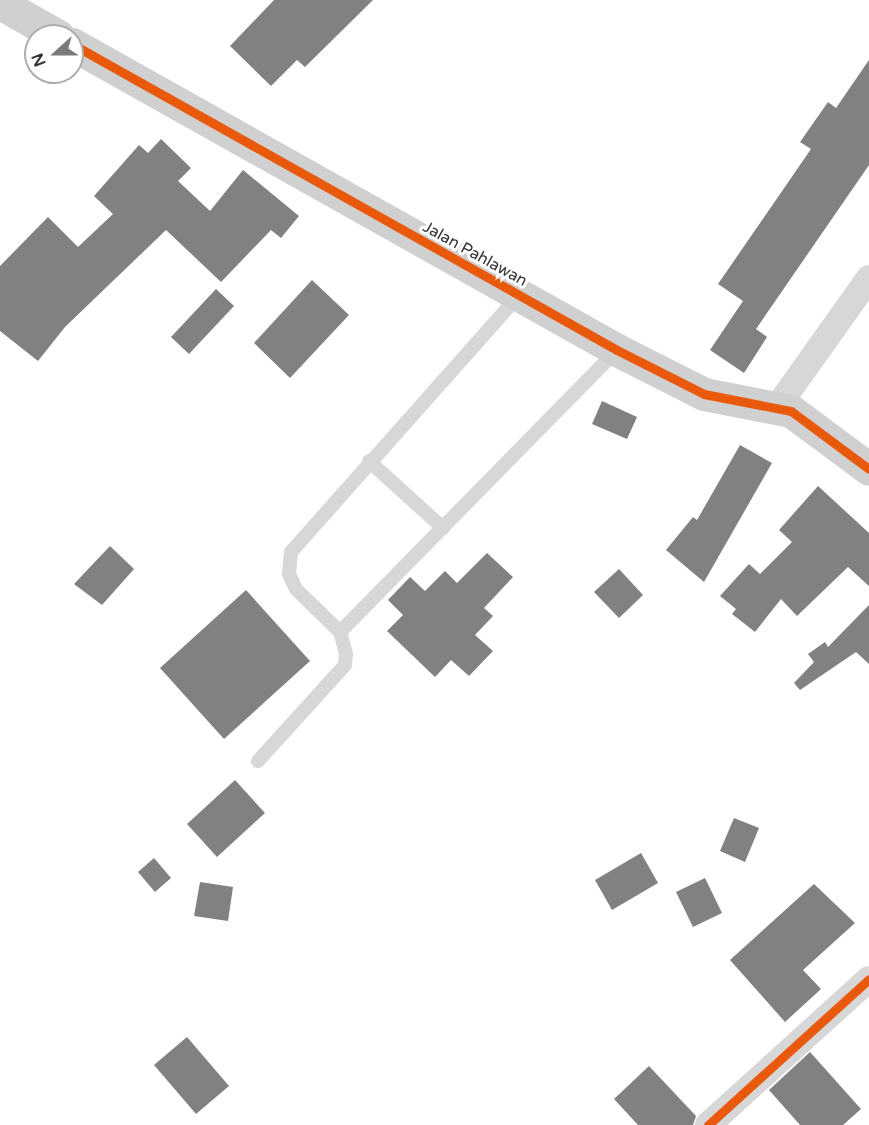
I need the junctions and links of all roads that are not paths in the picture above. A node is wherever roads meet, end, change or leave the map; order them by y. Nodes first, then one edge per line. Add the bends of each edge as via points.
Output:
1 (0, 3) edge
2 (37, 24) edge
3 (84, 51) edge
4 (869, 278) edge
5 (518, 296) junction
6 (617, 350) junction
7 (778, 406) junction
8 (369, 461) junction
9 (869, 469) edge
10 (443, 528) junction
11 (340, 632) junction
12 (258, 761) dead end
13 (869, 979) edge
14 (708, 1125) edge

1 - 2 street
3 - 5 street, Jalan Pahlawan
4 - 7 street
5 - 6 street, Jalan Pahlawan
5 - 8 lane
6 - 7 street, Jalan Pahlawan via 704,394
6 - 10 lane
7 - 9 street, Jalan Pahlawan
8 - 10 lane
8 - 11 lane via 287,561 296,589
10 - 11 lane
11 - 12 lane via 345,665
13 - 14 street

